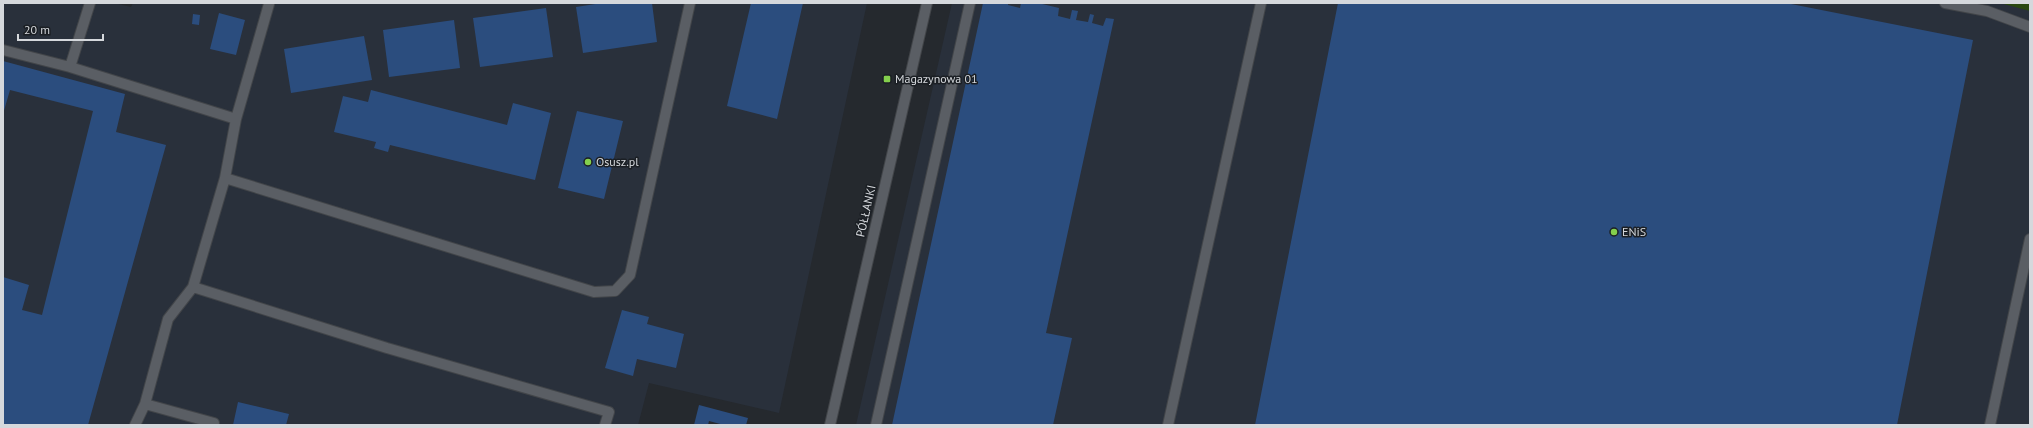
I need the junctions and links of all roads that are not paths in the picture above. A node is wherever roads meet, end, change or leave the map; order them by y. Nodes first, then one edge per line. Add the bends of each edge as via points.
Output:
1 (90, 3) edge
2 (690, 3) edge
3 (927, 3) edge
4 (970, 3) edge
5 (1261, 3) edge
6 (1945, 3) edge
7 (269, 4) edge
8 (2030, 27) edge
9 (3, 50) edge
10 (70, 67) junction
11 (236, 118) junction
12 (225, 178) junction
13 (2030, 239) edge
14 (194, 287) junction
15 (145, 404) junction
16 (214, 423) dead end
17 (135, 425) edge
18 (605, 425) edge
19 (830, 425) edge
20 (876, 425) edge
21 (1168, 425) edge
22 (1990, 425) edge

1 - 10 street
2 - 12 street via 630,275 615,291 594,292
3 - 19 street, PÓŁŁANKI
4 - 20 street
5 - 21 street
6 - 8 street via 1987,12
7 - 11 street
9 - 10 street
10 - 11 street
11 - 12 street
12 - 14 street
13 - 22 street
14 - 15 street via 168,319
14 - 18 street via 387,348 609,412
15 - 16 street
15 - 17 street

